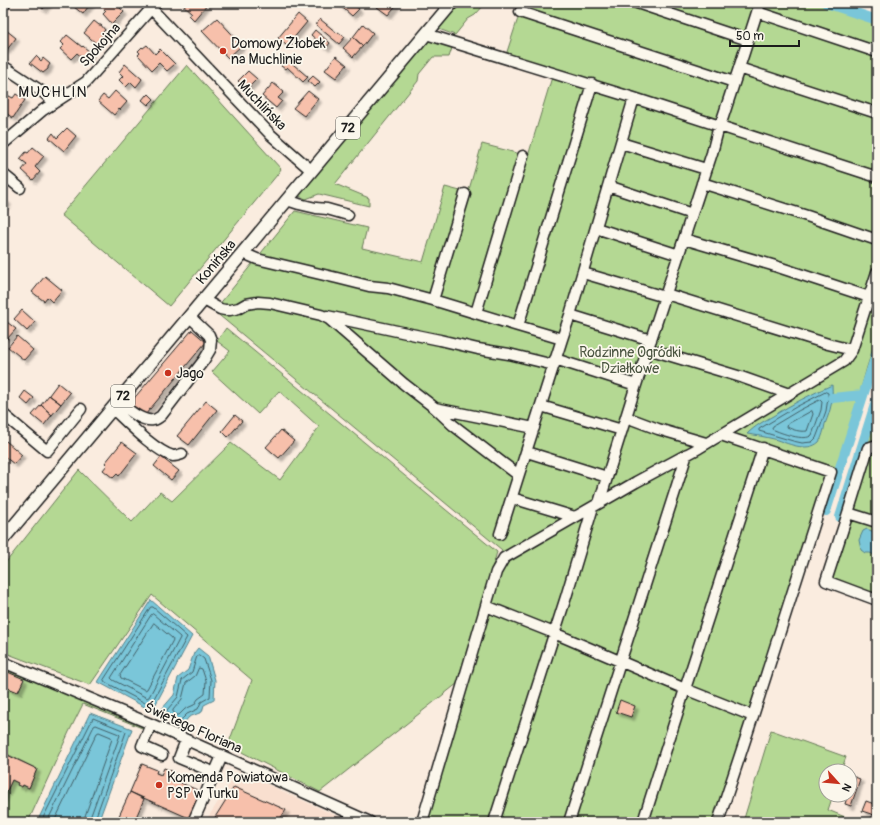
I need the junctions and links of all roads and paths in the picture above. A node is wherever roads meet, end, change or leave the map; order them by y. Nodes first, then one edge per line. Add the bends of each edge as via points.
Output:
1 (5, 3) edge
2 (452, 3) edge
3 (637, 3) edge
4 (151, 5) edge
5 (3, 6) edge
6 (759, 8) edge
7 (520, 12) dead end
8 (426, 34) junction
9 (748, 40) junction
10 (877, 52) edge
11 (3, 66) edge
12 (739, 68) junction
13 (734, 82) junction
14 (592, 84) junction
15 (634, 98) junction
16 (54, 103) junction
17 (877, 113) edge
18 (719, 126) junction
19 (3, 144) edge
20 (621, 144) junction
21 (523, 156) dead end
22 (706, 169) junction
23 (312, 171) junction
24 (3, 174) edge
25 (877, 177) edge
26 (702, 184) junction
27 (608, 186) junction
28 (20, 188) dead end
29 (465, 194) dead end
30 (287, 200) junction
31 (692, 214) junction
32 (348, 215) dead end
33 (596, 228) junction
34 (684, 239) junction
35 (877, 240) edge
36 (243, 252) junction
37 (678, 255) junction
38 (877, 272) edge
39 (583, 273) junction
40 (666, 295) junction
41 (869, 297) junction
42 (204, 300) junction
43 (433, 300) junction
44 (476, 313) junction
45 (321, 315) junction
46 (570, 315) junction
47 (190, 316) junction
48 (518, 326) junction
49 (562, 339) junction
50 (650, 345) junction
51 (852, 350) junction
52 (554, 362) junction
53 (636, 385) junction
54 (789, 394) junction
55 (115, 405) junction
56 (541, 406) junction
57 (435, 408) junction
58 (81, 410) dead end
59 (3, 414) edge
60 (626, 417) junction
61 (534, 428) junction
62 (622, 430) junction
63 (721, 435) junction
64 (706, 443) junction
65 (877, 444) edge
66 (763, 448) junction
67 (527, 452) junction
68 (182, 454) dead end
69 (687, 454) junction
70 (519, 474) junction
71 (607, 477) junction
72 (512, 498) junction
73 (596, 505) junction
74 (848, 513) junction
75 (575, 517) junction
76 (877, 522) edge
77 (500, 534) dead end
78 (3, 539) edge
79 (877, 600) edge
80 (486, 606) junction
81 (554, 633) junction
82 (3, 662) edge
83 (620, 662) junction
84 (686, 689) junction
85 (753, 716) junction
86 (151, 724) junction
87 (186, 740) junction
88 (162, 755) dead end
89 (222, 756) junction
90 (214, 773) junction
91 (193, 822) edge
92 (370, 822) edge
93 (422, 822) edge
94 (494, 822) edge
95 (569, 822) edge
96 (644, 822) edge
97 (718, 822) edge

1 - 5 street
2 - 8 main road, Konińska / 72
3 - 9 street
4 - 16 street, Spokojna via 86,82
4 - 23 street, Muchlińska via 271,135
6 - 9 street
6 - 10 street
7 - 13 street
8 - 14 street
8 - 23 main road, Konińska / 72
9 - 12 street
11 - 16 street via 44,93
12 - 13 street
12 - 17 street
13 - 18 street
14 - 15 street
14 - 48 street
15 - 18 street
15 - 20 street
16 - 19 street, Spokojna
18 - 22 street
18 - 25 street
20 - 22 street
20 - 27 street
21 - 44 street
22 - 26 street
23 - 30 main road, Konińska / 72
24 - 28 street
26 - 31 street
26 - 35 street
27 - 31 street
27 - 33 street
29 - 43 street
30 - 32 street
30 - 36 main road, Konińska / 72
31 - 34 street
33 - 37 street
33 - 39 street
34 - 37 street
34 - 41 street
36 - 42 main road, Konińska / 72
36 - 43 street via 256,258
37 - 40 street
38 - 41 street
39 - 40 street
39 - 46 street
40 - 50 street
40 - 51 street
41 - 51 street
42 - 45 street via 224,310 258,302
42 - 47 main road, Konińska / 72
43 - 44 street
44 - 48 street
45 - 52 street
45 - 57 street
46 - 49 street
46 - 50 street
47 - 55 main road, Konińska / 72
47 - 55 street via 209,335 210,350 162,416 150,420
48 - 49 street
49 - 52 street
50 - 53 street
50 - 54 street
51 - 54 street via 844,362
52 - 53 street
52 - 56 street
53 - 60 street
54 - 63 street
55 - 68 street via 152,444 175,456
55 - 78 main road, Konińska / 72
56 - 61 street
56 - 62 street
57 - 61 street
57 - 70 street via 453,425
58 - 59 street via 47,451
60 - 62 street
60 - 64 street
61 - 67 street
62 - 71 street
63 - 64 street
63 - 66 street
64 - 69 street
65 - 74 street via 868,448
66 - 84 street
66 - 85 street via 831,472
67 - 70 street
67 - 71 street
69 - 73 street
69 - 83 street
70 - 72 street
71 - 73 street
72 - 75 street
72 - 77 street
73 - 75 street
73 - 81 street
74 - 76 street
74 - 79 street via 826,581
75 - 80 street via 504,558 496,572
80 - 81 street
80 - 93 street
81 - 83 street
81 - 94 street
82 - 86 street, Świętego Floriana
83 - 84 street
83 - 95 street
84 - 85 street
84 - 96 street
85 - 97 street
86 - 87 street, Świętego Floriana
86 - 88 street via 142,746
87 - 89 street, Świętego Floriana
87 - 90 street via 179,758
89 - 90 street
89 - 92 street, Świętego Floriana
90 - 91 street

